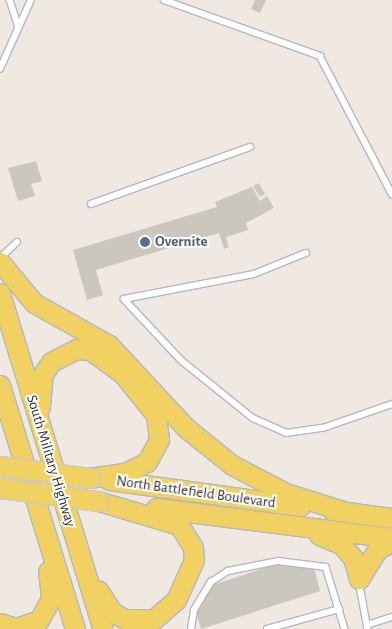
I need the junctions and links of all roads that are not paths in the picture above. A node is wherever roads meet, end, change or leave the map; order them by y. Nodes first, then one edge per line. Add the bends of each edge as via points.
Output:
1 (10, 0) edge
2 (31, 0) edge
3 (164, 0) edge
4 (18, 28) junction
5 (0, 69) edge
6 (250, 147) dead end
7 (392, 194) edge
8 (91, 204) dead end
9 (18, 242) dead end
10 (306, 253) dead end
11 (0, 258) edge
12 (0, 262) edge
13 (0, 293) edge
14 (0, 385) edge
15 (0, 404) edge
16 (392, 404) edge
17 (20, 451) junction
18 (49, 455) junction
19 (0, 466) edge
20 (90, 478) junction
21 (0, 488) edge
22 (98, 501) junction
23 (38, 510) junction
24 (343, 511) junction
25 (67, 514) junction
26 (392, 518) edge
27 (297, 527) junction
28 (392, 540) edge
29 (359, 578) junction
30 (339, 609) junction
31 (392, 617) edge
32 (0, 623) edge
33 (367, 627) edge
34 (75, 629) edge
35 (103, 629) edge
36 (191, 629) edge
37 (268, 629) edge
38 (345, 629) edge

1 - 4 lane
2 - 4 lane
3 - 7 lane via 320,56
4 - 5 lane
6 - 8 lane
9 - 11 lane
10 - 16 lane via 254,274 124,299 181,360 253,418 286,433 323,428
12 - 24 main road via 34,303 109,345 216,454 272,486
13 - 18 main road, South Military Highway
14 - 17 main road, South Military Highway
15 - 17 main road
17 - 23 main road, South Military Highway
18 - 20 main road via 40,410 43,374 51,362 69,351 90,350 104,355 156,415 158,440 154,452 136,469
18 - 25 main road, South Military Highway
19 - 20 main road, North Battlefield Boulevard, bridge
20 - 24 main road, North Battlefield Boulevard
21 - 22 main road, North Battlefield Boulevard, bridge
22 - 25 main road via 167,519 188,535 193,547 191,573 176,600 154,619 126,619 107,606
22 - 27 main road, North Battlefield Boulevard
23 - 32 main road via 50,586 47,610 29,626
23 - 34 main road, South Military Highway
24 - 26 main road, North Battlefield Boulevard
25 - 35 main road, South Military Highway
27 - 28 main road, North Battlefield Boulevard
27 - 29 main road via 342,545 353,558
28 - 29 main road via 378,549
29 - 33 lane
30 - 36 lane via 326,567 308,562 257,564 228,571 210,582 194,610
30 - 37 lane
30 - 38 lane
31 - 33 lane

